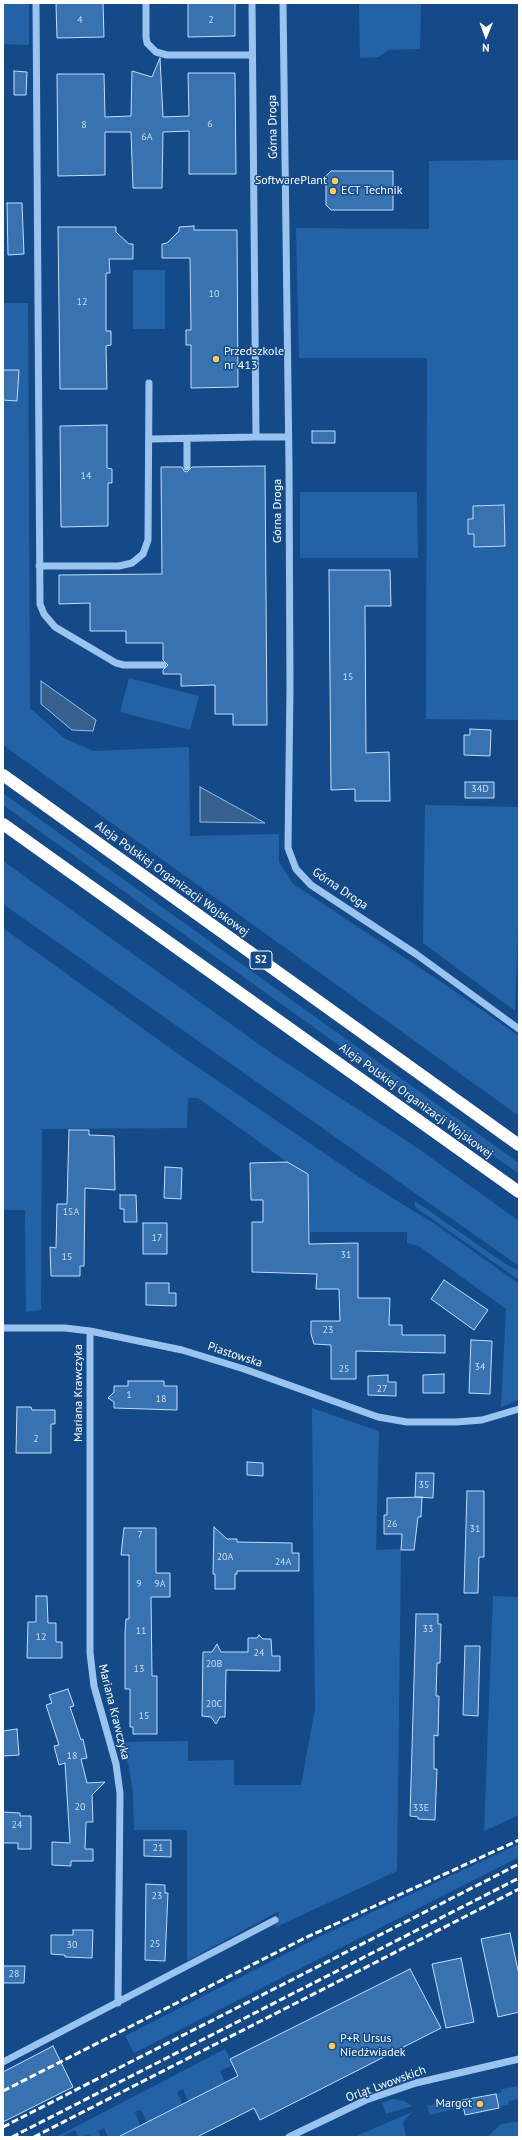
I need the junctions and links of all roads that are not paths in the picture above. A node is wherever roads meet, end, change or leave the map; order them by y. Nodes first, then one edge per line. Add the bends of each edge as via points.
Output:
1 (36, 3) edge
2 (146, 3) edge
3 (252, 3) edge
4 (283, 3) edge
5 (252, 55) junction
6 (149, 384) dead end
7 (256, 437) junction
8 (288, 437) junction
9 (150, 439) junction
10 (187, 439) junction
11 (187, 467) dead end
12 (39, 566) junction
13 (163, 666) dead end
14 (3, 775) edge
15 (3, 824) edge
16 (519, 1029) edge
17 (519, 1145) edge
18 (519, 1192) edge
19 (3, 1328) edge
20 (90, 1331) junction
21 (519, 1409) edge
22 (275, 1920) dead end
23 (118, 2003) junction
24 (519, 2059) edge
25 (3, 2062) edge
26 (288, 2137) edge

1 - 12 street
2 - 5 street via 147,43 156,52 167,55
3 - 5 street
4 - 8 street, Górna Droga
5 - 7 street
6 - 9 street
7 - 8 street
7 - 10 street
8 - 16 street, Górna Droga via 288,848 296,869 311,885 416,954
9 - 10 street
9 - 12 street via 148,540 143,554 132,563 119,566
10 - 11 street
12 - 13 street via 40,604 44,614 55,627 116,663
14 - 17 highway, Aleja Polskiej Organizacji Wojskowej / S2
15 - 18 highway, Aleja Polskiej Organizacji Wojskowej
19 - 20 street, Piastowska
20 - 21 street, Piastowska via 182,1350 378,1417 407,1422 456,1422 482,1420
20 - 23 street, Mariana Krawczyka via 90,1653 94,1686 116,1764 120,1793
22 - 23 street
23 - 25 street
24 - 26 street, Orląt Lwowskich via 416,2082 366,2100

